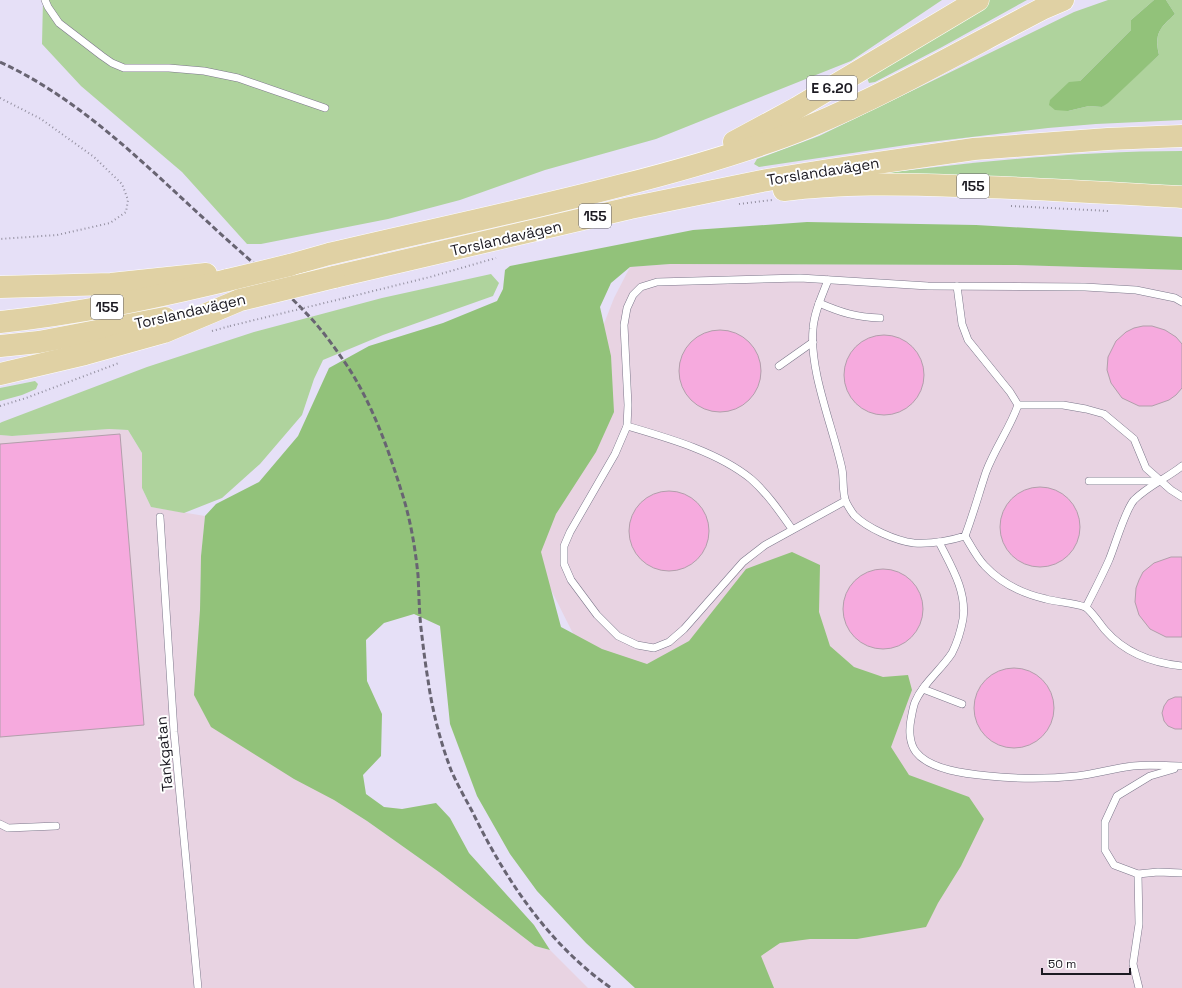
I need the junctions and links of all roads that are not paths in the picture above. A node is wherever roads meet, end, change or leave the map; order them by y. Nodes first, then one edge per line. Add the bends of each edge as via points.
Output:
1 (45, 0) edge
2 (978, 0) edge
3 (1063, 0) edge
4 (325, 108) dead end
5 (1182, 136) edge
6 (682, 170) junction
7 (700, 193) junction
8 (1182, 197) edge
9 (228, 276) junction
10 (828, 280) junction
11 (957, 286) junction
12 (0, 287) edge
13 (240, 300) junction
14 (1182, 302) edge
15 (819, 303) junction
16 (880, 318) dead end
17 (0, 322) edge
18 (813, 342) junction
19 (0, 346) edge
20 (779, 366) dead end
21 (0, 374) edge
22 (1018, 405) junction
23 (627, 426) junction
24 (1182, 466) edge
25 (1179, 472) edge
26 (1089, 481) dead end
27 (1159, 481) junction
28 (1182, 497) edge
29 (845, 501) junction
30 (160, 517) dead end
31 (792, 529) junction
32 (965, 536) junction
33 (939, 542) junction
34 (1086, 607) junction
35 (1182, 666) edge
36 (923, 689) junction
37 (962, 704) dead end
38 (1182, 766) edge
39 (0, 824) edge
40 (56, 826) dead end
41 (1182, 873) edge
42 (1138, 874) junction
43 (198, 988) edge
44 (1139, 988) edge

1 - 4 lane via 59,23 112,63 124,68 169,68 210,72 238,78
2 - 6 main road, E 6.20 via 797,108
3 - 6 main road, Torslandavägen / 155 via 868,100 806,128
5 - 7 main road, Torslandavägen / 155 via 974,149 829,170
6 - 9 main road, Torslandavägen / 155, bridge via 516,212 329,254 290,266
7 - 8 main road, 155 via 749,194 898,184
7 - 13 main road, Torslandavägen / 155, bridge
9 - 12 main road via 111,284
9 - 17 main road, Torslandavägen / 155 via 166,295 102,308
10 - 11 lane
10 - 15 lane
10 - 23 lane via 772,278 657,282 641,287 633,295 627,308 624,325
11 - 14 lane via 1136,290 1175,298
11 - 22 lane via 962,324 968,340
13 - 19 main road, Torslandavägen / 155 via 93,333
13 - 21 main road via 164,332
15 - 16 lane via 841,313
15 - 18 lane via 812,330
18 - 20 lane
18 - 29 lane via 817,375 842,471
22 - 27 lane via 1063,405 1104,414 1134,439 1146,468
22 - 32 lane via 986,472
23 - 31 lane via 658,435 729,464 752,480
23 - 31 lane via 615,454 564,546 564,564 571,580 597,615 618,636 638,645 654,648 669,642 684,630 742,562
24 - 25 lane
25 - 27 lane
26 - 27 lane
27 - 28 lane
27 - 34 lane via 1133,501
29 - 31 lane
29 - 33 lane via 854,515 874,529 913,543
30 - 43 lane, Tankgatan via 174,732
32 - 33 lane
32 - 34 lane via 985,566 1009,584 1045,599
33 - 36 lane via 959,587 964,604 963,620 952,653
34 - 35 lane via 1107,633 1122,646 1154,661
36 - 37 lane
36 - 38 lane via 915,702 912,714 911,739 915,751 939,767 960,773 1040,778 1077,776 1134,766
38 - 42 lane via 1150,776 1117,796 1105,822 1105,850 1114,866
39 - 40 lane via 8,828
41 - 42 lane
42 - 44 lane via 1139,924 1133,964

